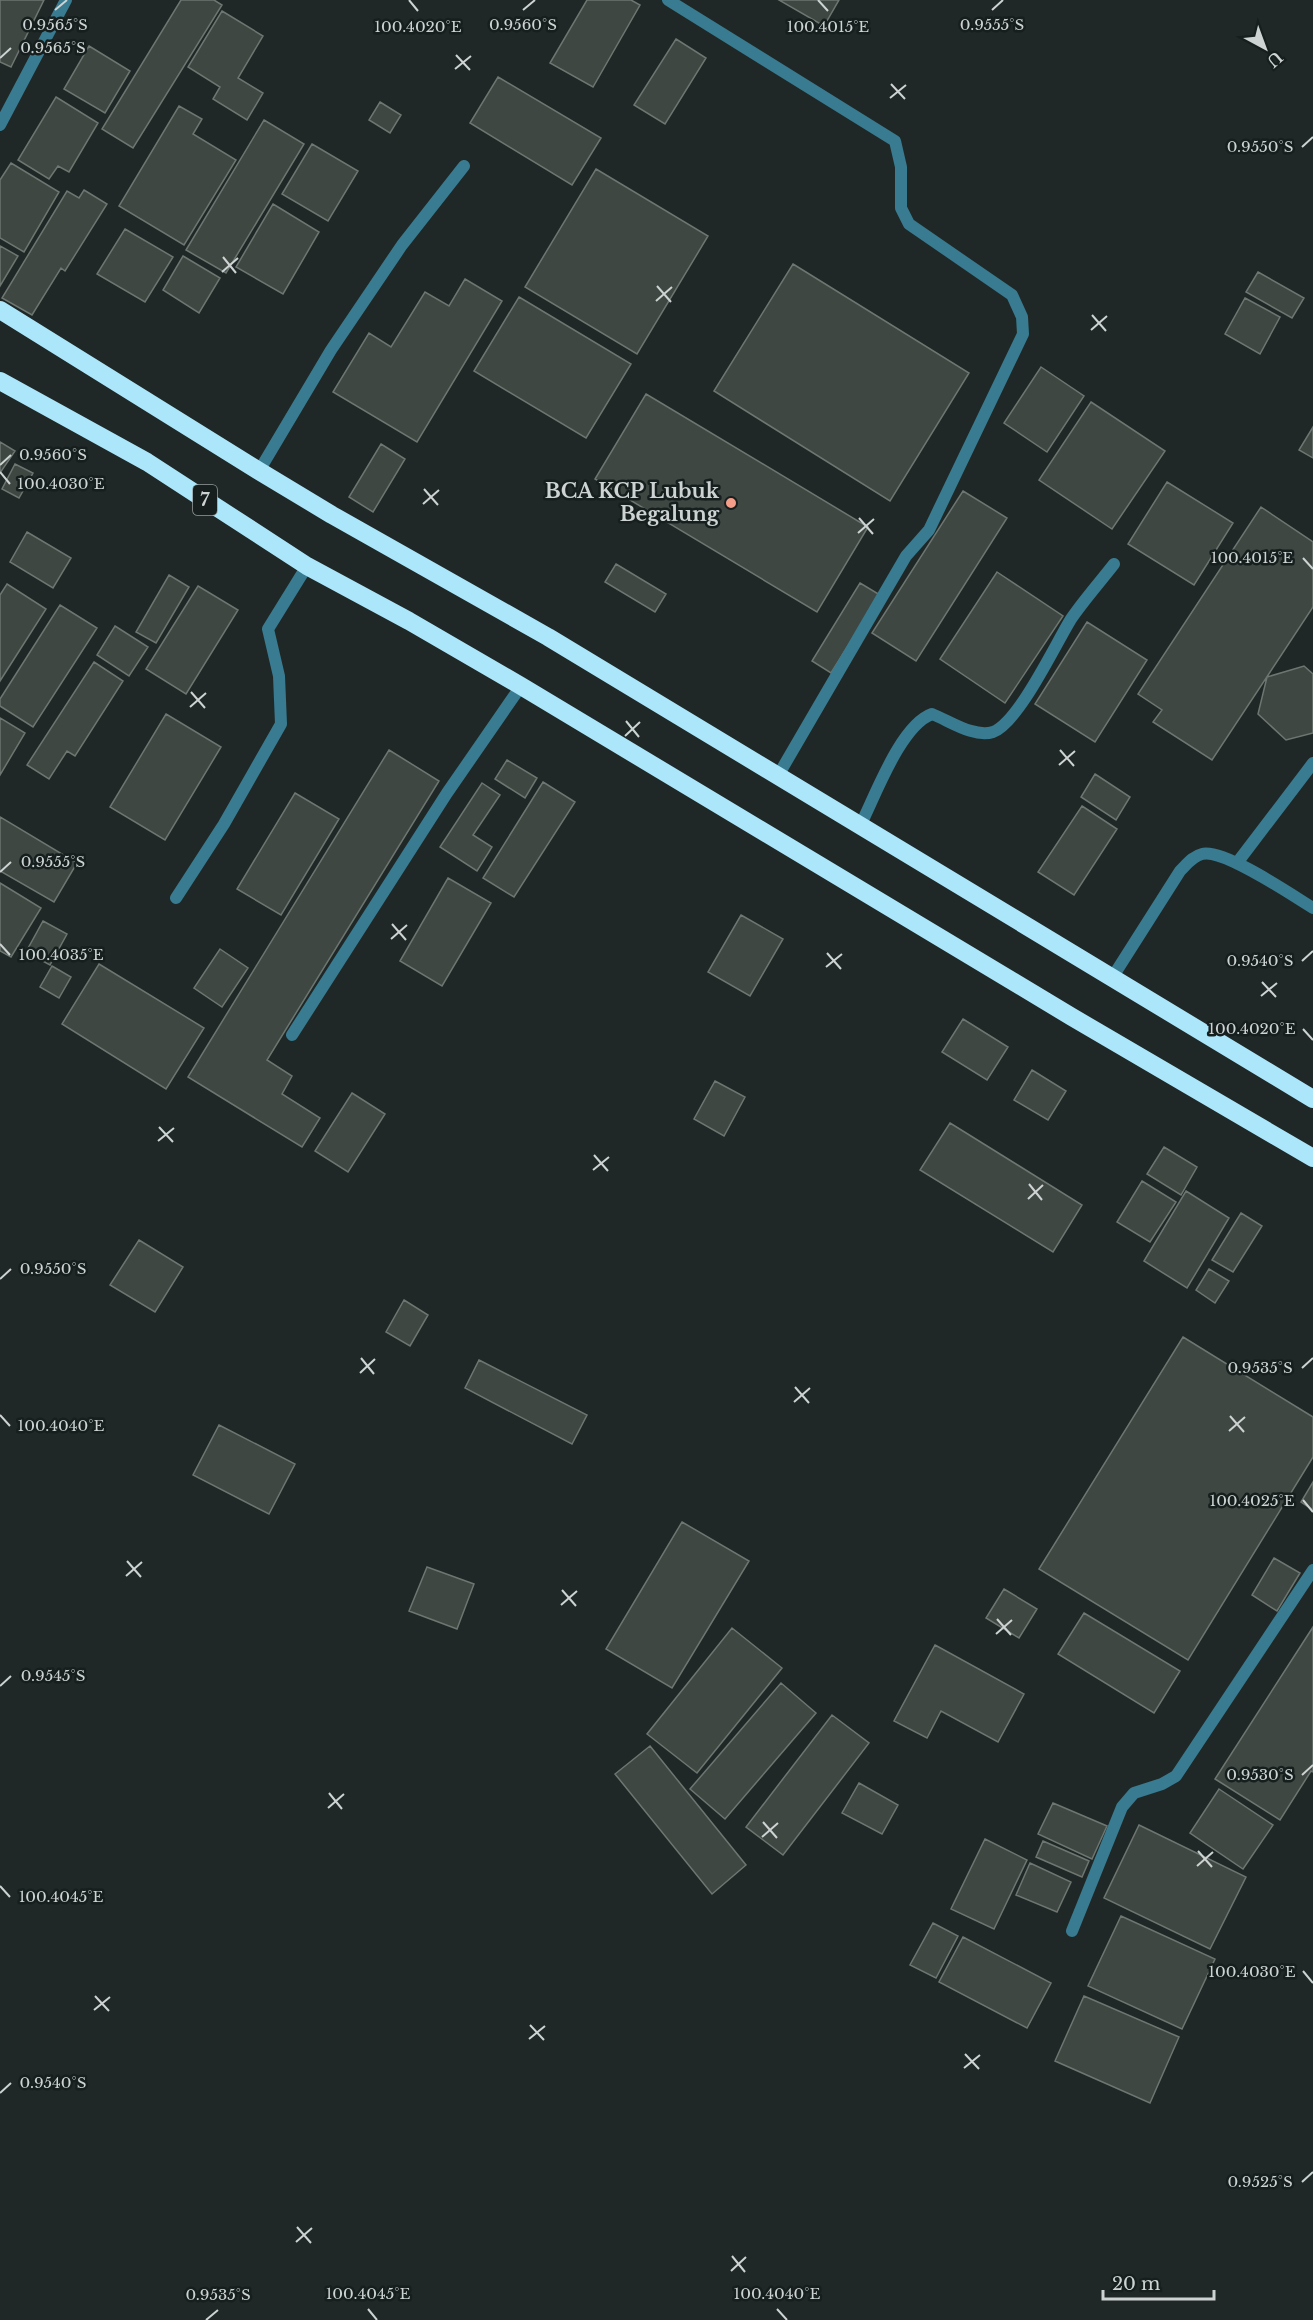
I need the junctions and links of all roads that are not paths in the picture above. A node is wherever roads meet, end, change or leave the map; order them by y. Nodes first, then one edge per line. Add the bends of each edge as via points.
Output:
1 (66, 0) edge
2 (668, 0) edge
3 (0, 125) edge
4 (464, 166) dead end
5 (0, 310) edge
6 (0, 381) edge
7 (259, 471) junction
8 (1114, 564) dead end
9 (307, 566) junction
10 (521, 686) junction
11 (1313, 763) edge
12 (779, 774) junction
13 (861, 824) junction
14 (1238, 863) junction
15 (176, 898) dead end
16 (1313, 908) edge
17 (1112, 978) junction
18 (292, 1035) dead end
19 (1313, 1099) edge
20 (1313, 1158) edge
21 (1313, 1570) edge
22 (1072, 1931) dead end

1 - 3 street
2 - 12 street via 894,141 901,167 901,208 909,224 1012,295 1022,317 1023,334 929,530 906,556
4 - 7 street via 402,245
5 - 7 highway
6 - 9 highway, 7 via 147,462
7 - 12 highway
8 - 13 street via 1073,617 1016,712 992,732 979,734 933,714 921,718 903,740
9 - 10 highway, 7
9 - 15 street via 268,629 279,676 281,724
10 - 18 street via 447,793
10 - 20 highway
11 - 14 street
12 - 13 highway
13 - 17 highway
14 - 16 street
14 - 17 street via 1215,853 1191,860 1180,871
17 - 19 highway
21 - 22 street via 1176,1776 1134,1793 1122,1807

